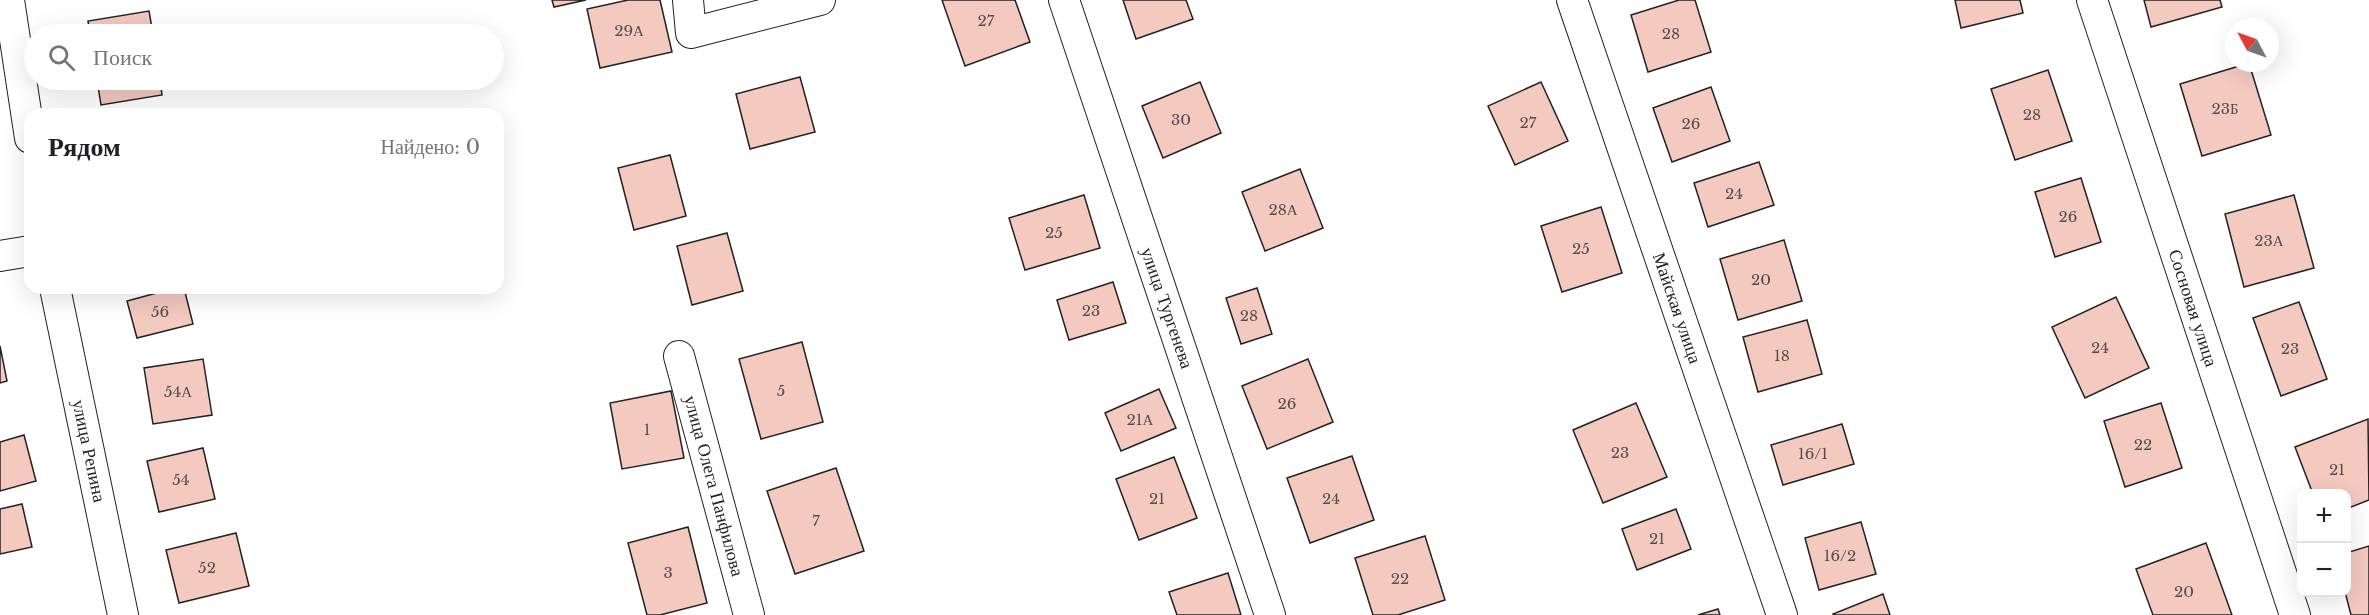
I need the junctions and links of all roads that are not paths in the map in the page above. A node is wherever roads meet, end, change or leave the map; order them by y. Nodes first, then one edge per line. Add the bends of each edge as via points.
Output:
1 (9, 0) edge
2 (688, 0) edge
3 (820, 0) edge
4 (1064, 0) edge
5 (1572, 0) edge
6 (2092, 0) edge
7 (25, 108) edge
8 (24, 252) edge
9 (0, 256) edge
10 (56, 294) edge
11 (680, 356) dead end
12 (123, 615) edge
13 (749, 615) edge
14 (1270, 615) edge
15 (1782, 615) edge
16 (2295, 615) edge

1 - 7 street
2 - 3 street via 691,33
4 - 14 street, улица Тургенева
5 - 15 street, Майская улица
6 - 16 street, Сосновая улица
8 - 9 street
10 - 12 street, улица Репина
11 - 13 street, улица Олега Панфилова

